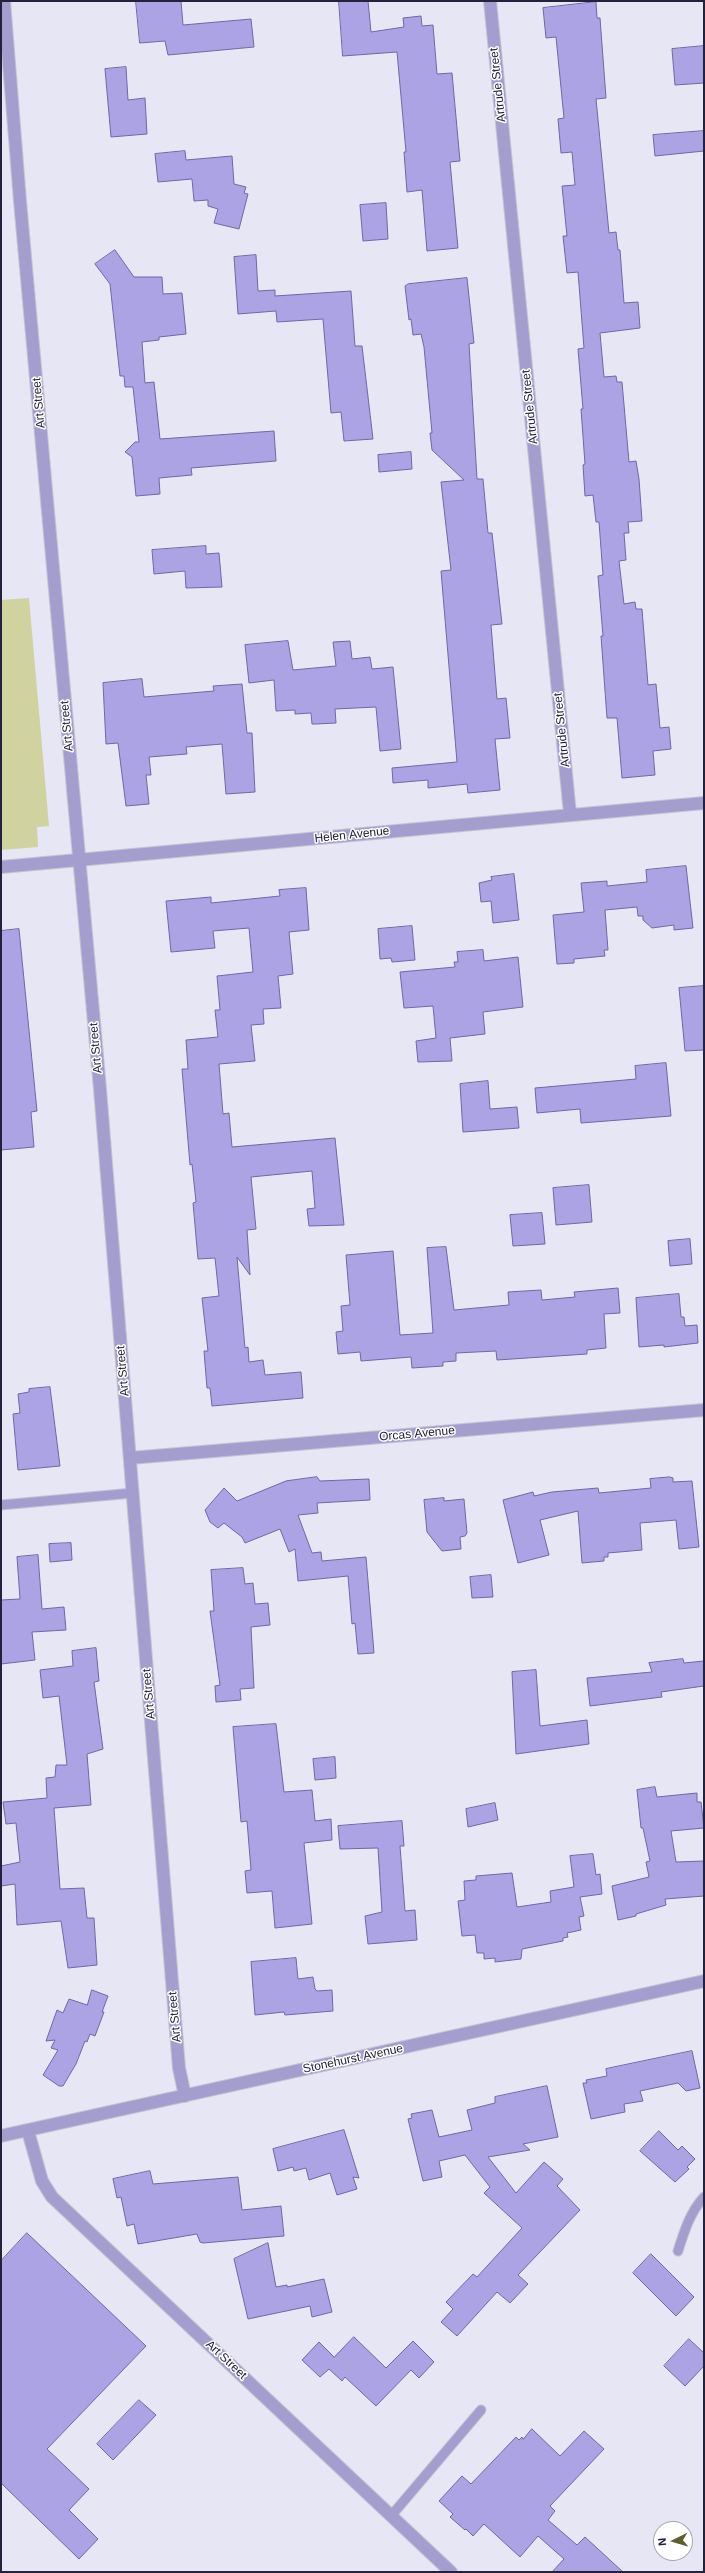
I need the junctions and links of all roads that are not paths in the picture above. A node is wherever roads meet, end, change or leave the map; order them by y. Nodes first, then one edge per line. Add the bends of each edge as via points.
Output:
1 (4, 1) edge
2 (490, 1) edge
3 (704, 803) edge
4 (570, 814) junction
5 (79, 861) junction
6 (1, 867) edge
7 (704, 1410) edge
8 (130, 1458) junction
9 (133, 1493) junction
10 (1, 1505) edge
11 (704, 1981) edge
12 (185, 2096) junction
13 (28, 2131) junction
14 (1, 2136) edge
15 (704, 2197) edge
16 (678, 2251) dead end
17 (481, 2410) dead end
18 (392, 2516) junction
19 (451, 2572) edge

1 - 5 street, Art Street
2 - 4 street, Artrude Street
3 - 4 street, Helen Avenue
4 - 5 street, Helen Avenue
5 - 6 street, Helen Avenue
5 - 8 street, Art Street
7 - 8 street, Orcas Avenue
8 - 9 street, Art Street
9 - 10 lane
9 - 12 street, Art Street via 178,2061
11 - 12 street, Stonehurst Avenue
12 - 13 street, Stonehurst Avenue
13 - 14 street, Stonehurst Avenue
13 - 18 street, Art Street via 42,2181 52,2197
15 - 16 lane via 697,2204 685,2228
17 - 18 lane
18 - 19 street, Art Street

